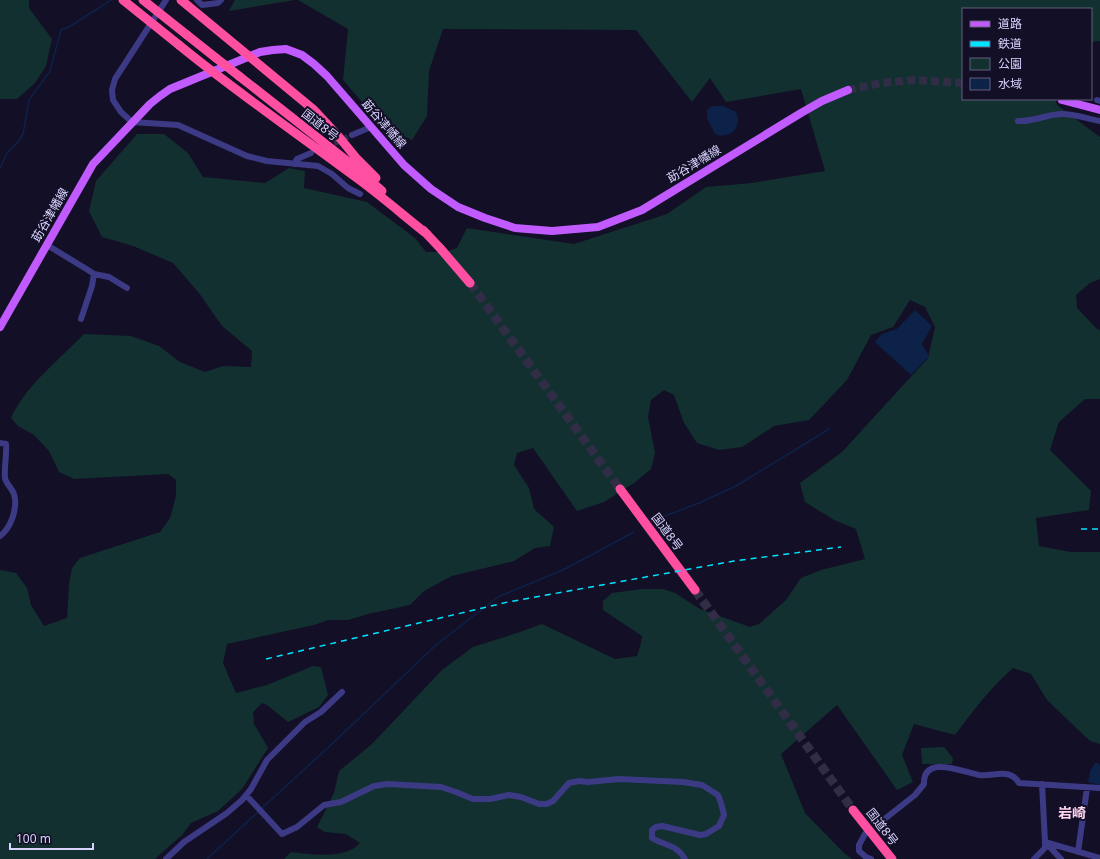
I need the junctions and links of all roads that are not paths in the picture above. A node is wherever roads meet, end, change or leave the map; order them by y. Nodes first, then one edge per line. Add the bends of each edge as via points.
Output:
1 (122, 0) edge
2 (143, 0) edge
3 (166, 0) edge
4 (181, 0) edge
5 (196, 0) edge
6 (221, 0) edge
7 (248, 56) junction
8 (212, 72) junction
9 (848, 90) tunnel mouth
10 (1062, 100) dead end
11 (1100, 110) edge
12 (1018, 121) dead end
13 (1100, 121) edge
14 (132, 122) junction
15 (371, 127) junction
16 (352, 135) tunnel mouth
17 (311, 153) dead end
18 (294, 164) junction
19 (360, 194) dead end
20 (386, 195) junction
21 (427, 234) junction
22 (47, 245) junction
23 (94, 274) junction
24 (470, 283) tunnel mouth
25 (127, 288) dead end
26 (81, 319) dead end
27 (0, 327) edge
28 (0, 443) edge
29 (620, 489) tunnel mouth
30 (0, 536) edge
31 (695, 590) tunnel mouth
32 (342, 692) dead end
33 (1042, 784) junction
34 (1087, 788) junction
35 (1100, 788) edge
36 (246, 795) junction
37 (853, 810) tunnel mouth
38 (877, 825) dead end
39 (865, 834) dead end
40 (1045, 842) junction
41 (1078, 852) junction
42 (1085, 857) edge
43 (1100, 858) edge
44 (166, 859) edge
45 (685, 859) edge
46 (871, 859) edge
47 (892, 859) edge
48 (1034, 859) edge
49 (1061, 859) edge

1 - 8 highway, bridge
2 - 20 highway, 国道8号, bridge via 351,164
3 - 14 street via 115,79 113,100
4 - 7 highway
5 - 6 street via 202,5 218,3
7 - 8 main road, 莇谷津幡線
7 - 15 main road, 莇谷津幡線 via 286,49 302,55 326,76
7 - 20 highway via 314,110 382,185
8 - 14 main road, 莇谷津幡線 via 160,96
8 - 21 highway via 355,176
9 - 15 main road, 莇谷津幡線 via 801,113 642,210 598,227 552,231 515,228 458,207 431,189 404,165
10 - 11 main road
12 - 13 street via 1063,114
14 - 18 street via 178,125 247,156
14 - 22 main road, 莇谷津幡線 via 93,164
15 - 16 street
17 - 18 street via 297,159
18 - 19 street via 318,166
20 - 21 highway, 国道8号
21 - 24 highway, 国道8号
22 - 23 street
22 - 27 main road, 莇谷津幡線
23 - 25 street via 108,277
23 - 26 street
28 - 30 street via 6,444 5,481 11,487 15,507 12,521 5,533
29 - 31 highway, 国道8号
32 - 36 street via 321,712 305,722 268,760
33 - 34 street
33 - 38 street via 1019,783 1009,774 979,775 944,766 938,767 926,774 924,784 915,795
33 - 40 street
34 - 35 street
34 - 41 street
36 - 44 street via 227,813 184,842
36 - 45 street via 282,834 297,827 324,805 341,802 374,786 388,784 441,787 473,799 509,795 539,804 553,801 569,783 579,781 618,779 702,785 718,795 722,803 724,815 719,826 700,835 662,826 652,830 652,838 675,847
37 - 47 highway, 国道8号
39 - 46 street via 859,850
40 - 41 street
40 - 48 street via 1046,848
40 - 49 street
41 - 42 street
42 - 43 street

